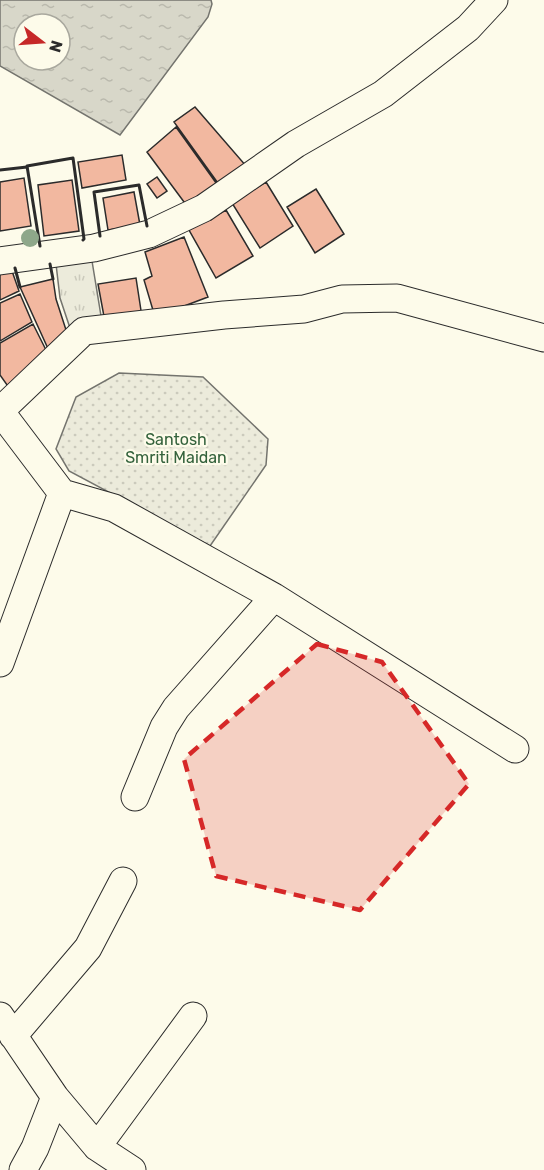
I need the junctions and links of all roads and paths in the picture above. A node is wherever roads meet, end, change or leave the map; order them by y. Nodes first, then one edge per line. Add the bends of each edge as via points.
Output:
1 (494, 0) edge
2 (0, 261) edge
3 (544, 338) edge
4 (62, 493) junction
5 (274, 597) junction
6 (0, 663) edge
7 (515, 749) dead end
8 (135, 797) dead end
9 (123, 881) dead end
10 (193, 1016) dead end
11 (7, 1026) edge
12 (55, 1097) junction
13 (97, 1147) junction
14 (23, 1170) edge
15 (132, 1170) edge

1 - 2 street via 468,28 383,94 297,144 204,208 138,237 94,248
3 - 4 street via 397,298 342,299 304,309 84,331 0,411
4 - 5 street via 114,508
4 - 6 street
5 - 7 street
5 - 8 street via 176,708
9 - 11 street via 88,948
10 - 13 street
11 - 12 street
12 - 13 street
12 - 14 street
13 - 15 street

